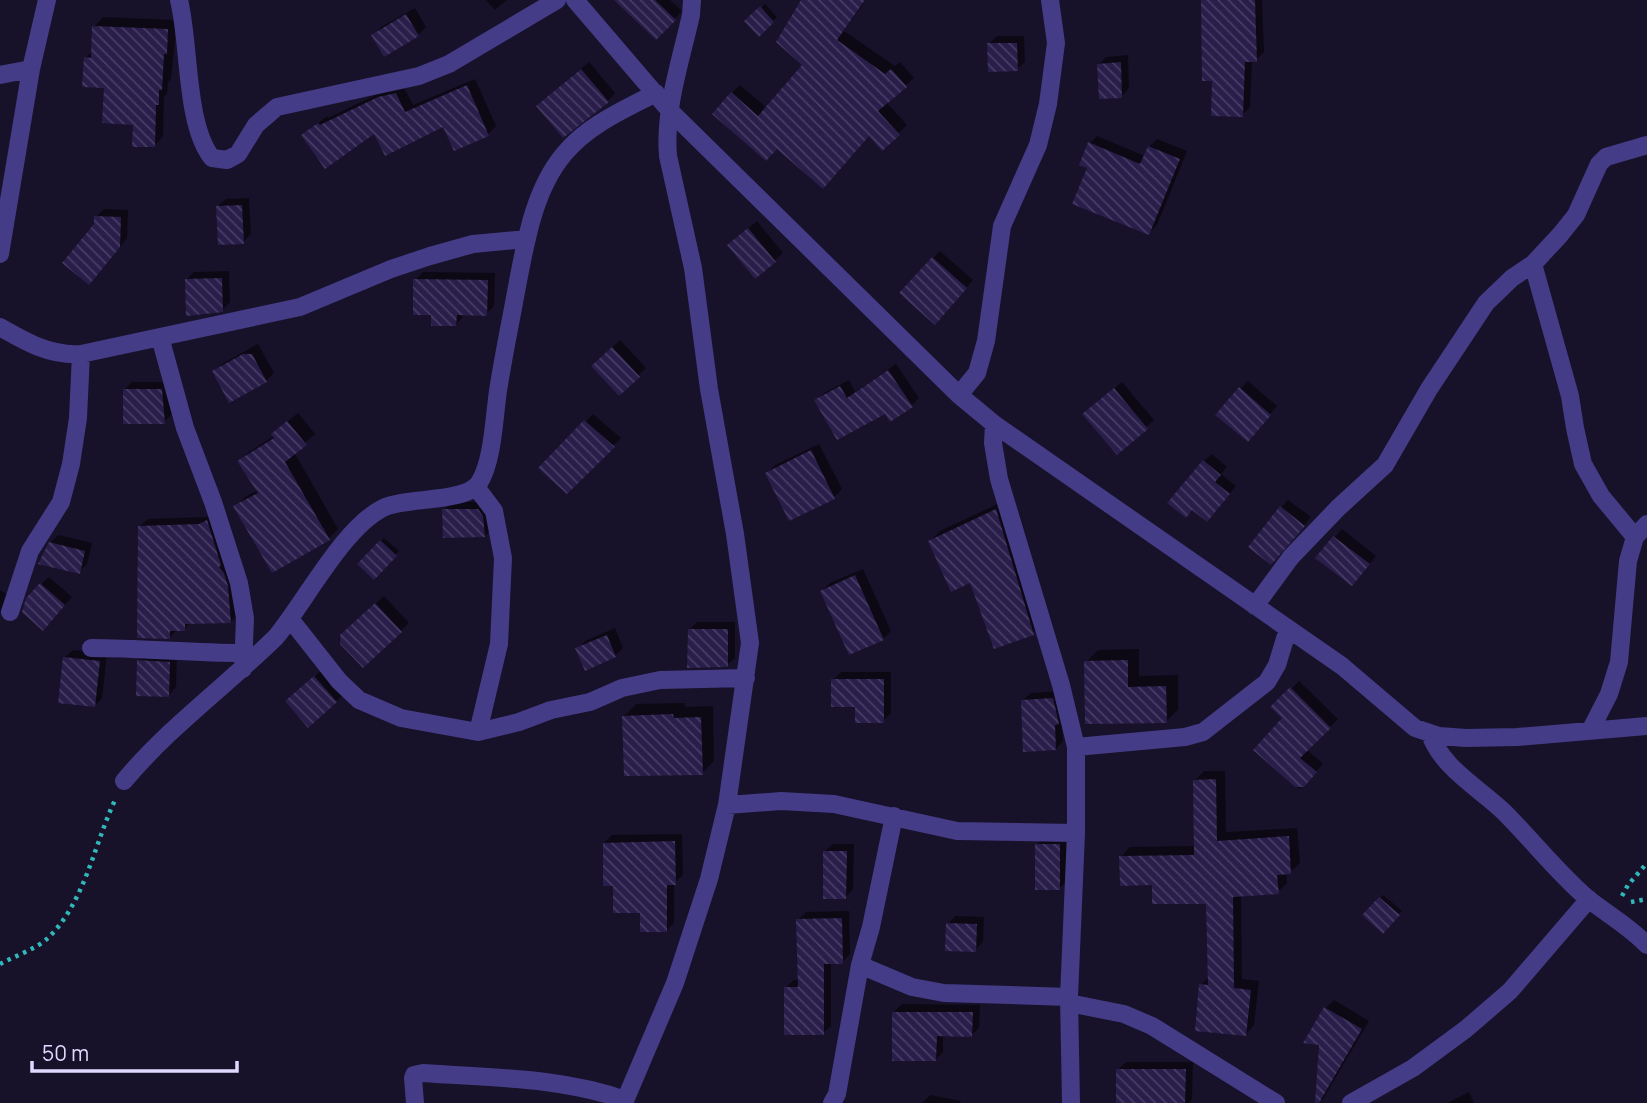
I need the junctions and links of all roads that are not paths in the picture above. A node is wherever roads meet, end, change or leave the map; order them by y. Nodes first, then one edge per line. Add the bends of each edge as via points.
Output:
1 (47, 0) edge
2 (179, 0) edge
3 (557, 0) edge
4 (575, 0) edge
5 (692, 0) edge
6 (1051, 0) edge
7 (31, 69) junction
8 (0, 75) edge
9 (656, 93) junction
10 (670, 111) junction
11 (1647, 145) edge
12 (527, 239) junction
13 (0, 254) edge
14 (1533, 264) junction
15 (0, 327) edge
16 (160, 337) junction
17 (81, 354) junction
18 (959, 395) junction
19 (995, 424) junction
20 (476, 487) junction
21 (1641, 531) edge
22 (1255, 606) junction
23 (9, 612) dead end
24 (290, 620) junction
25 (1288, 629) junction
26 (91, 648) dead end
27 (243, 661) junction
28 (746, 678) junction
29 (1647, 726) edge
30 (1590, 731) junction
31 (478, 732) junction
32 (1430, 734) junction
33 (1076, 747) junction
34 (124, 781) road end
35 (727, 805) junction
36 (894, 816) junction
37 (1076, 834) junction
38 (1589, 899) junction
39 (1647, 945) edge
40 (860, 965) junction
41 (1069, 1000) junction
42 (624, 1101) edge
43 (415, 1103) edge
44 (832, 1103) edge
45 (1071, 1103) edge
46 (1276, 1103) edge
47 (1351, 1103) edge

1 - 7 street
2 - 3 street via 194,116 204,149 212,158 227,160 238,154 256,125 277,107 429,72
4 - 9 street
5 - 10 street
6 - 18 street via 1056,43 1048,104 1038,145 1002,226 986,341 977,373
7 - 8 street
7 - 13 street
9 - 10 street
9 - 12 street via 607,118 564,153 545,182
10 - 18 street
10 - 28 street via 668,156 693,268 747,609
11 - 14 street via 1606,157 1599,164 1576,215
12 - 16 street via 473,244 391,269 300,307
12 - 20 street via 489,455
14 - 21 street via 1570,396 1583,464 1601,496
14 - 22 street via 1486,303 1385,465 1291,557
15 - 17 street via 40,349
16 - 17 street
16 - 27 street via 185,428 239,583 245,618
17 - 23 street via 78,418 68,477 61,502 30,551
18 - 19 street
19 - 22 street
19 - 33 street via 999,479
20 - 24 street via 398,503 364,521
20 - 31 street via 494,511 503,558 499,644
21 - 30 street via 1628,561 1619,662
22 - 25 street
24 - 27 street via 276,637
24 - 31 street via 359,700 401,718
25 - 32 street via 1342,666 1415,728
25 - 33 street via 1267,682 1203,732
26 - 27 street via 142,648
27 - 34 street
28 - 31 street via 660,680
28 - 35 street
29 - 30 street
30 - 32 street via 1466,738
32 - 38 street via 1447,762
33 - 37 street
35 - 36 street via 834,804
35 - 42 street via 675,983
36 - 37 street via 957,831
36 - 40 street
37 - 41 street
38 - 39 street
38 - 47 street via 1510,991 1466,1029 1413,1069
40 - 41 street via 912,987 944,993
40 - 44 street via 845,1060
41 - 45 street
41 - 46 street via 1152,1026
42 - 43 street via 594,1089 540,1081 424,1073 413,1078

